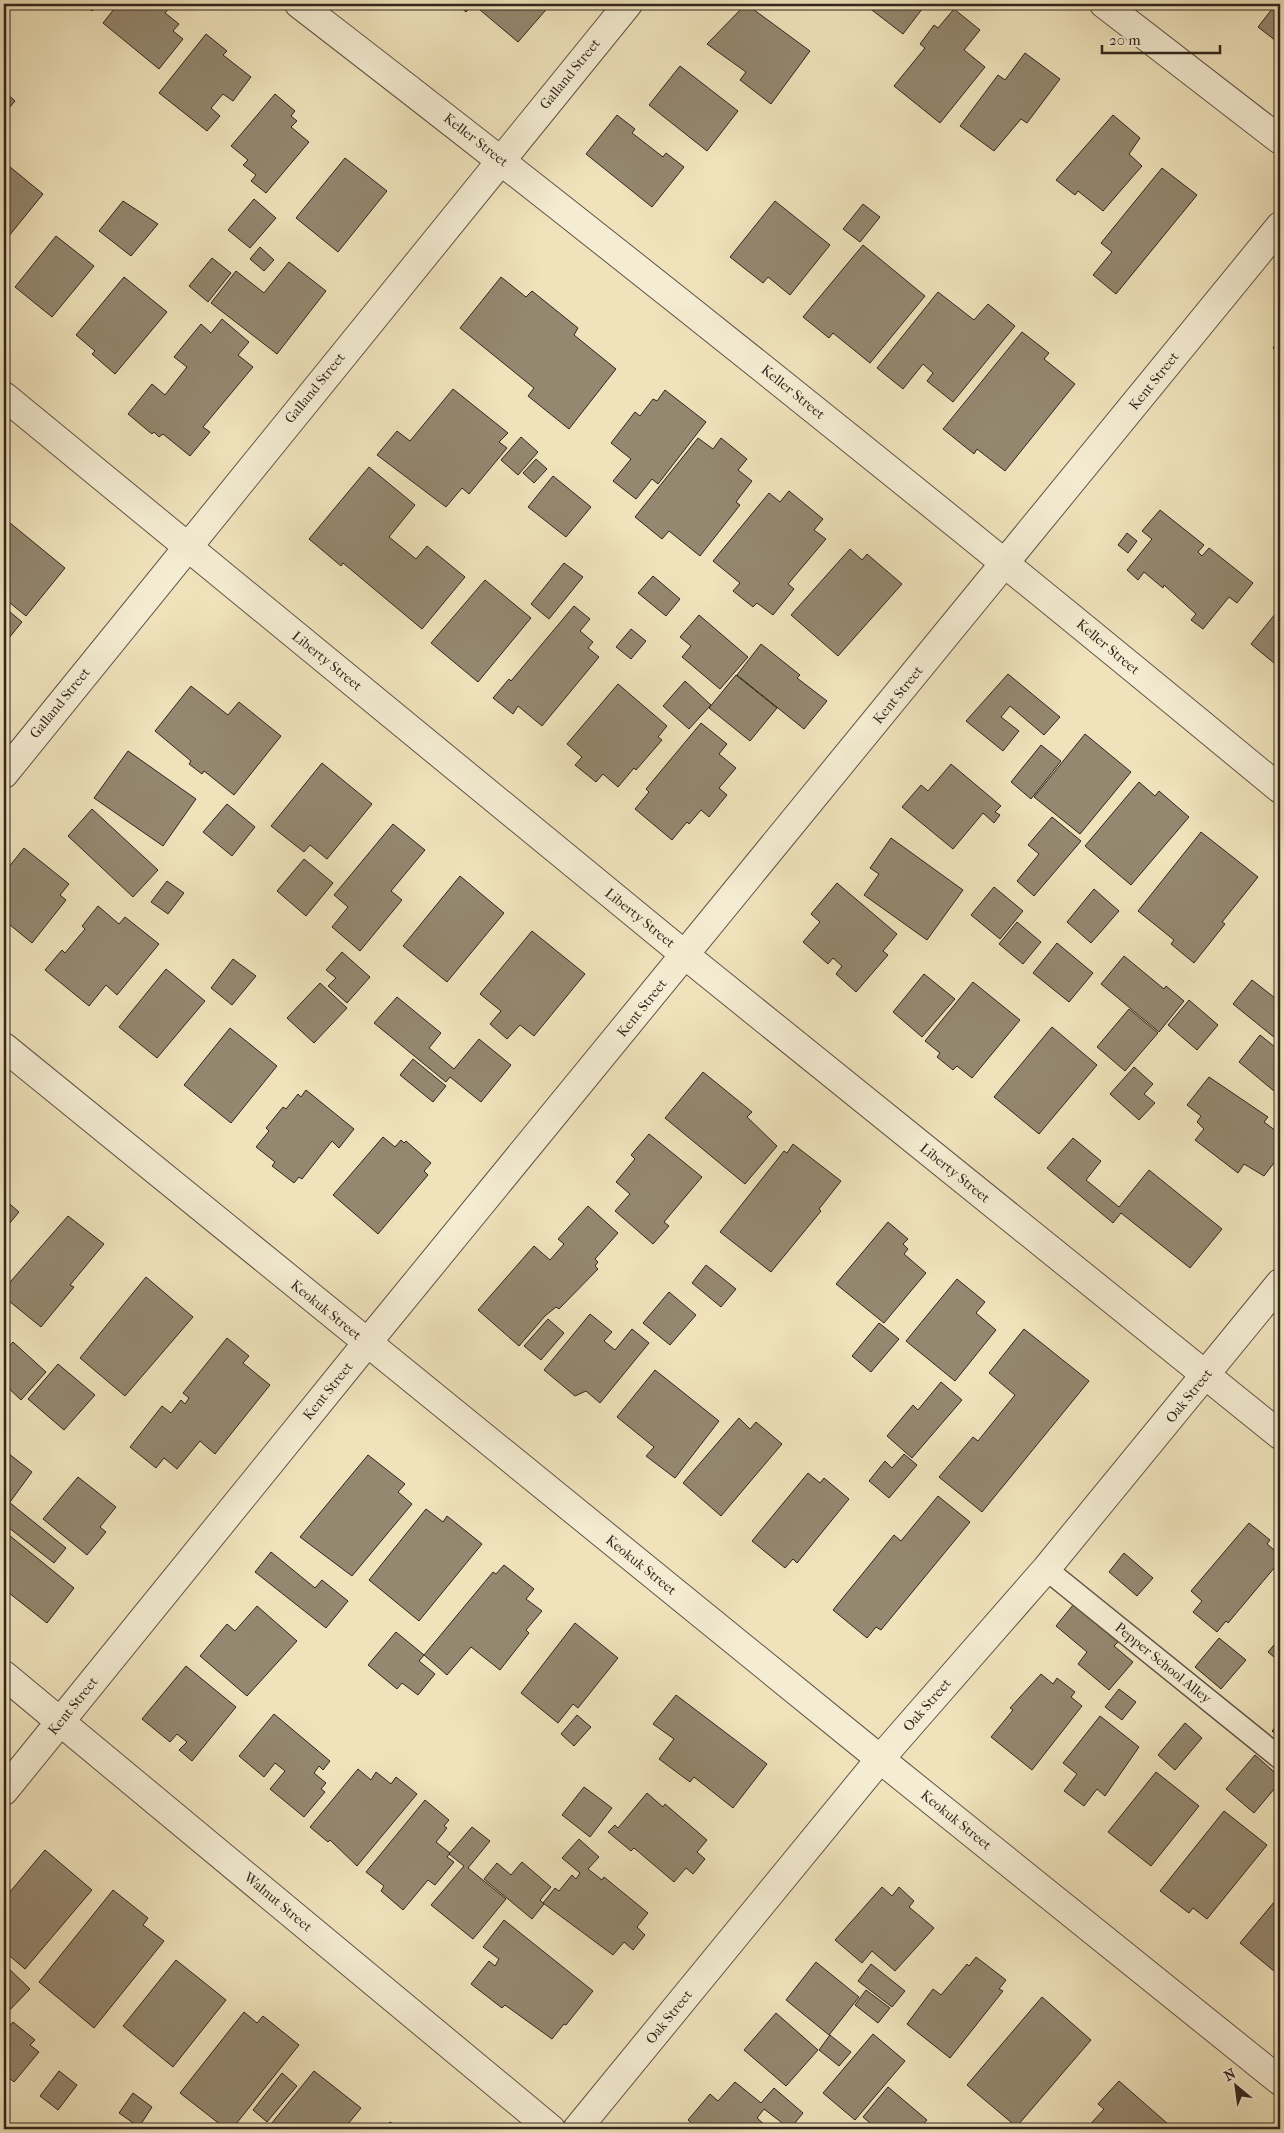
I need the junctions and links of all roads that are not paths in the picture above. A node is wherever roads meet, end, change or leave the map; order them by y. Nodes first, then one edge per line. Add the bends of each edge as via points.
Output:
1 (299, 4) edge
2 (628, 4) edge
3 (1104, 4) edge
4 (1280, 140) edge
5 (500, 159) junction
6 (1280, 226) edge
7 (4, 396) edge
8 (187, 546) junction
9 (1006, 563) junction
10 (4, 774) edge
11 (1280, 789) edge
12 (685, 955) junction
13 (4, 1047) edge
14 (1280, 1283) edge
15 (367, 1343) junction
16 (1206, 1375) junction
17 (1280, 1435) edge
18 (1046, 1568) junction
19 (4, 1675) edge
20 (61, 1721) junction
21 (1280, 1758) edge
22 (880, 1760) junction
23 (4, 1791) edge
24 (1280, 2081) edge
25 (551, 2129) edge
26 (576, 2129) edge

1 - 5 street, Keller Street
2 - 5 street, Galland Street
3 - 4 street
5 - 8 street, Galland Street
5 - 9 street, Keller Street
6 - 9 street, Kent Street
7 - 8 street, Liberty Street
8 - 10 street, Galland Street
8 - 12 street, Liberty Street
9 - 11 street, Keller Street
9 - 12 street, Kent Street
12 - 15 street, Kent Street
12 - 16 street, Liberty Street
13 - 15 street, Keokuk Street
14 - 16 street, Oak Street
15 - 20 street, Kent Street
15 - 22 street, Keokuk Street
16 - 17 street, Liberty Street
16 - 18 street, Oak Street
18 - 21 lane, Pepper School Alley
18 - 22 street, Oak Street
19 - 20 street, Walnut Street
20 - 23 street, Kent Street
20 - 25 street, Walnut Street
22 - 24 street, Keokuk Street
22 - 26 street, Oak Street

